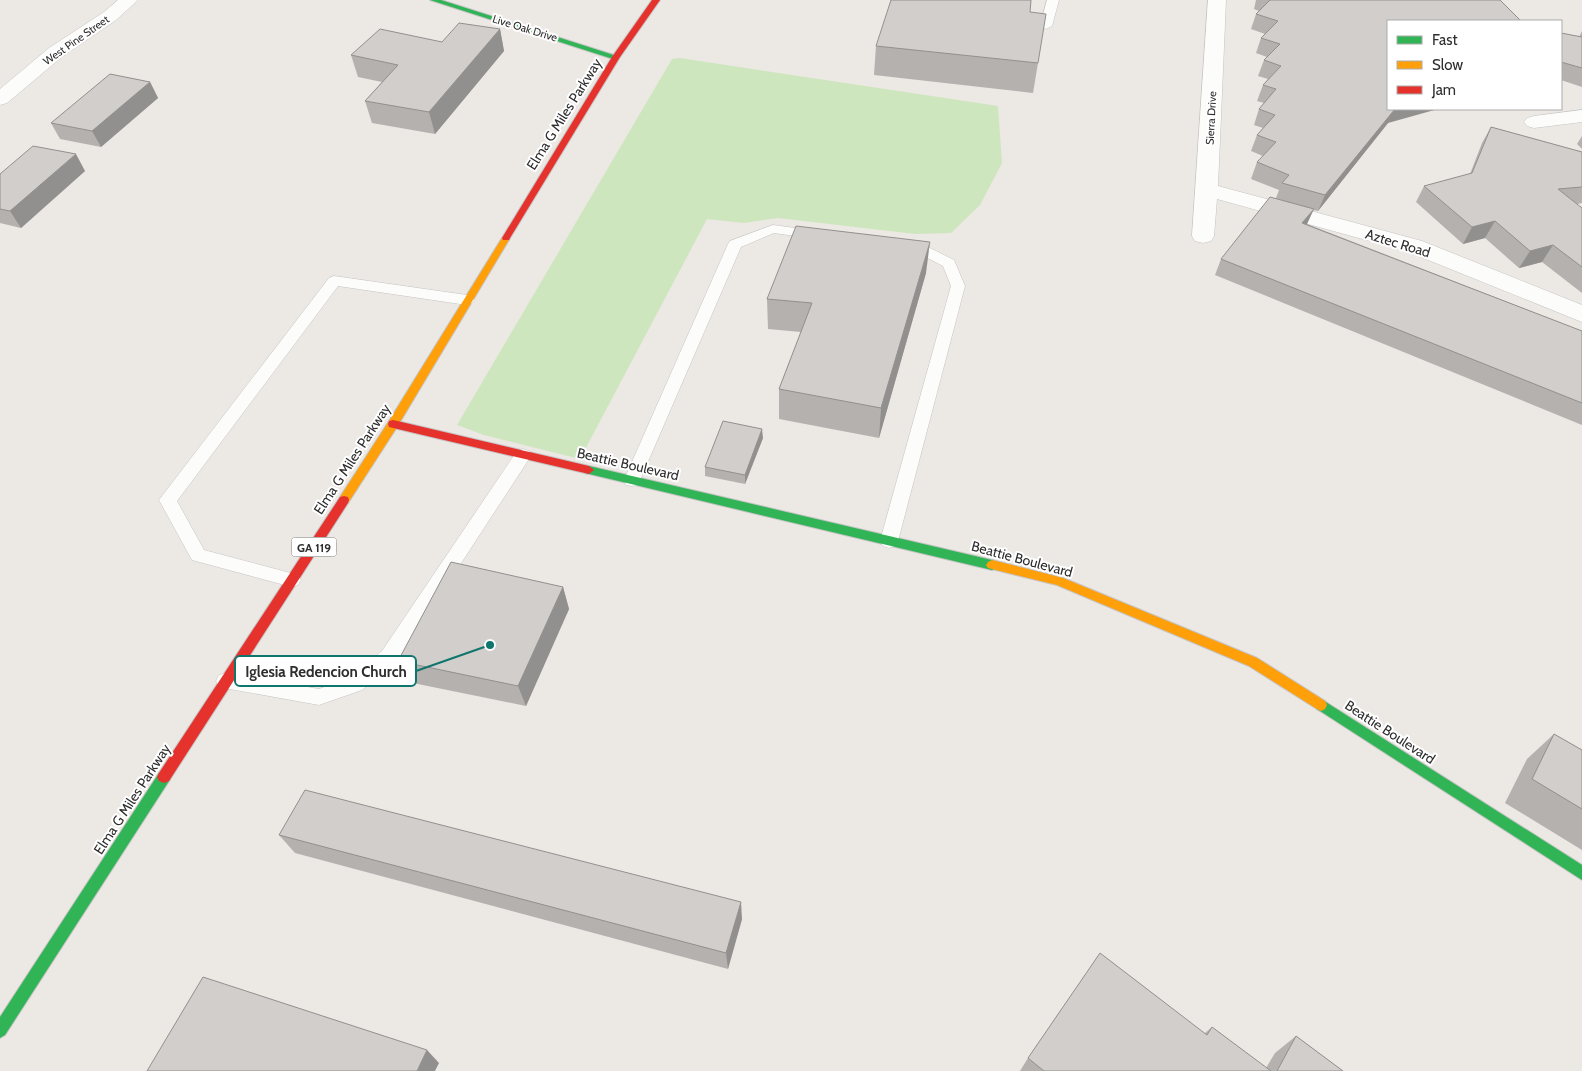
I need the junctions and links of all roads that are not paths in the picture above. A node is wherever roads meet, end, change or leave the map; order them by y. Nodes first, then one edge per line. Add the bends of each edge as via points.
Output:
1 (129, 0) edge
2 (656, 0) edge
3 (1053, 0) edge
4 (1217, 0) edge
5 (444, 1) edge
6 (1046, 26) edge
7 (616, 57) junction
8 (0, 99) edge
9 (1582, 116) edge
10 (1534, 122) dead end
11 (1207, 190) junction
12 (831, 236) edge
13 (1202, 236) dead end
14 (888, 244) edge
15 (467, 300) junction
16 (1582, 314) edge
17 (393, 424) junction
18 (523, 455) junction
19 (632, 480) junction
20 (889, 541) junction
21 (292, 580) junction
22 (226, 681) junction
23 (1582, 873) edge
24 (9, 1000) edge
25 (0, 1030) edge

1 - 8 street, West Pine Street via 56,52
2 - 7 main road, Elma G Miles Parkway / GA 119
3 - 6 lane
4 - 11 street, Sierra Drive
5 - 7 main road, Live Oak Drive
7 - 15 main road, Elma G Miles Parkway / GA 119
9 - 10 street
11 - 13 street, Sierra Drive
11 - 16 street, Aztec Road via 1414,246
12 - 19 lane via 773,229 735,244
14 - 20 lane via 917,247 949,263 958,286
15 - 17 main road, Elma G Miles Parkway / GA 119
15 - 21 lane via 334,281 168,500 198,555
17 - 18 main road, Beattie Boulevard
17 - 21 main road, Elma G Miles Parkway / GA 119
18 - 19 main road, Beattie Boulevard
18 - 22 lane via 389,657 355,684 318,697
19 - 20 main road, Beattie Boulevard
20 - 23 main road, Beattie Boulevard via 1058,582 1253,662
21 - 22 main road, Elma G Miles Parkway / GA 119
22 - 24 main road, Elma G Miles Parkway / GA 119
24 - 25 main road, Elma G Miles Parkway / GA 119

